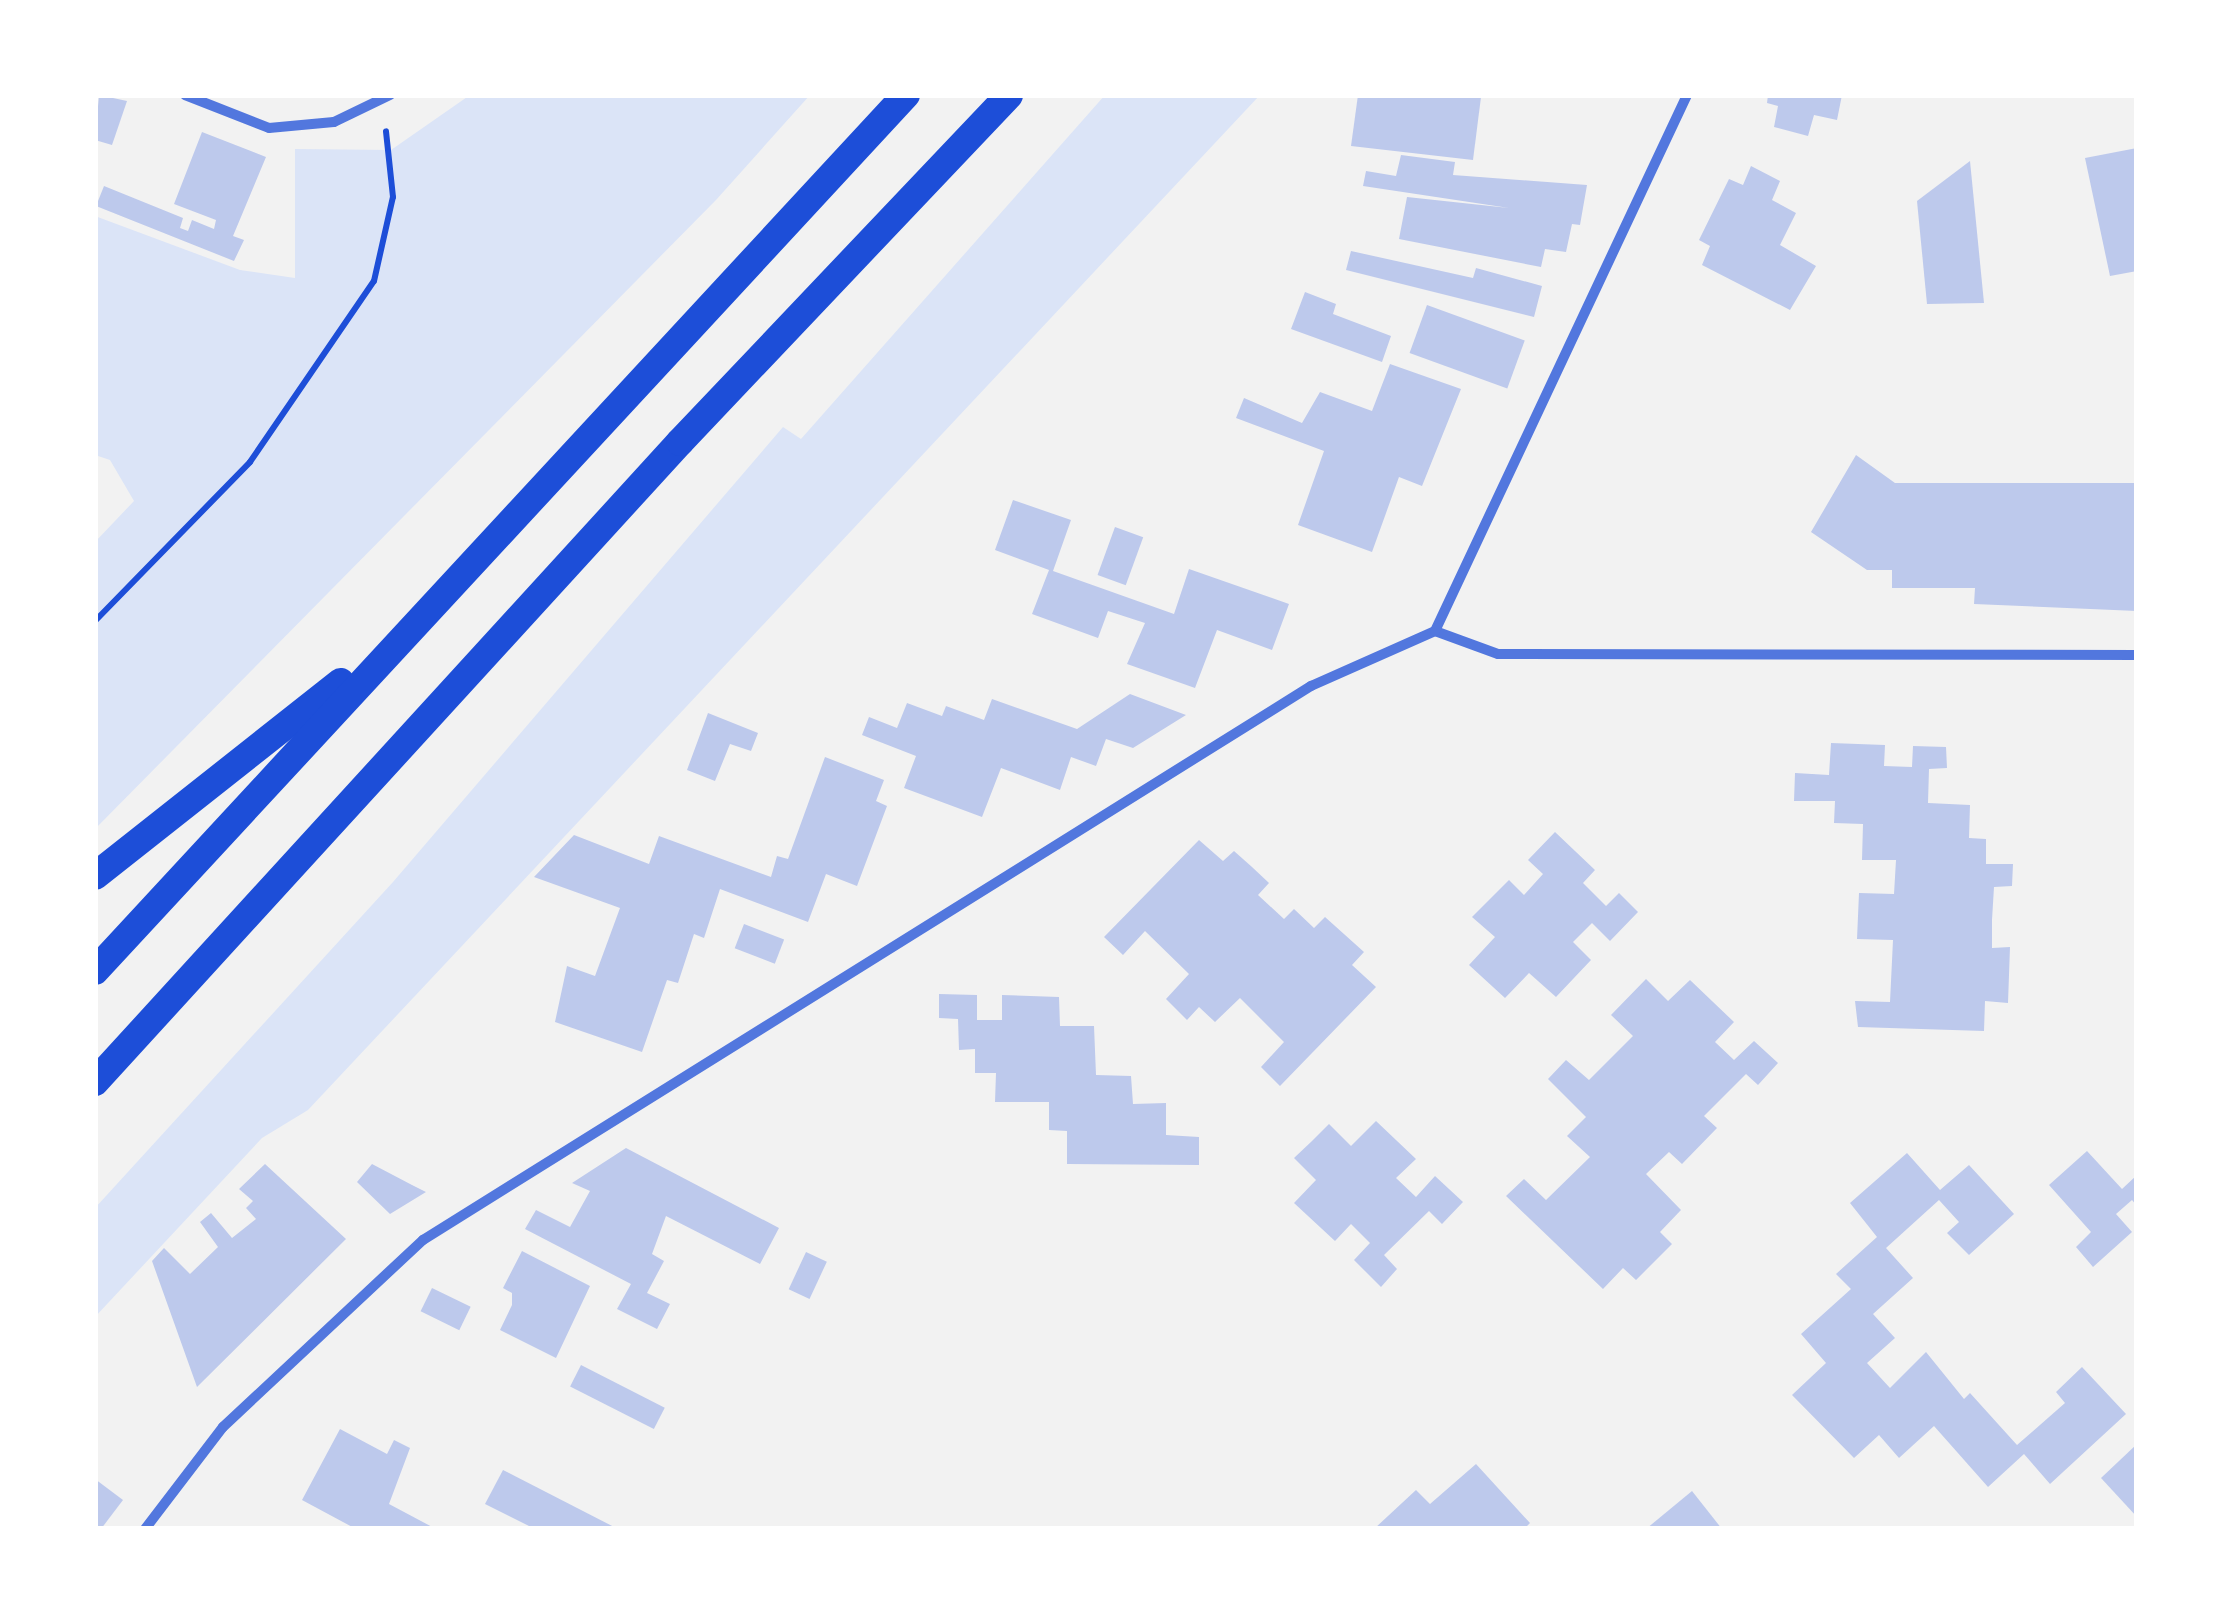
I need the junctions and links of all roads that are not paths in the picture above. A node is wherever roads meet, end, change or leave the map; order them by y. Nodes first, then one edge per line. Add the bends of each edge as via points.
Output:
1 (185, 95) edge
2 (906, 95) edge
3 (1009, 95) edge
4 (1688, 95) edge
5 (386, 98) edge
6 (1435, 632) junction
7 (401, 635) junction
8 (2137, 655) edge
9 (95, 876) edge
10 (95, 970) edge
11 (95, 1082) edge
12 (145, 1529) edge

1 - 5 street via 268,128 334,122
2 - 7 highway
3 - 11 highway via 680,442
4 - 6 street
6 - 8 street via 1498,654
6 - 12 street via 1310,686 423,1240 222,1427
7 - 9 highway
7 - 10 highway

